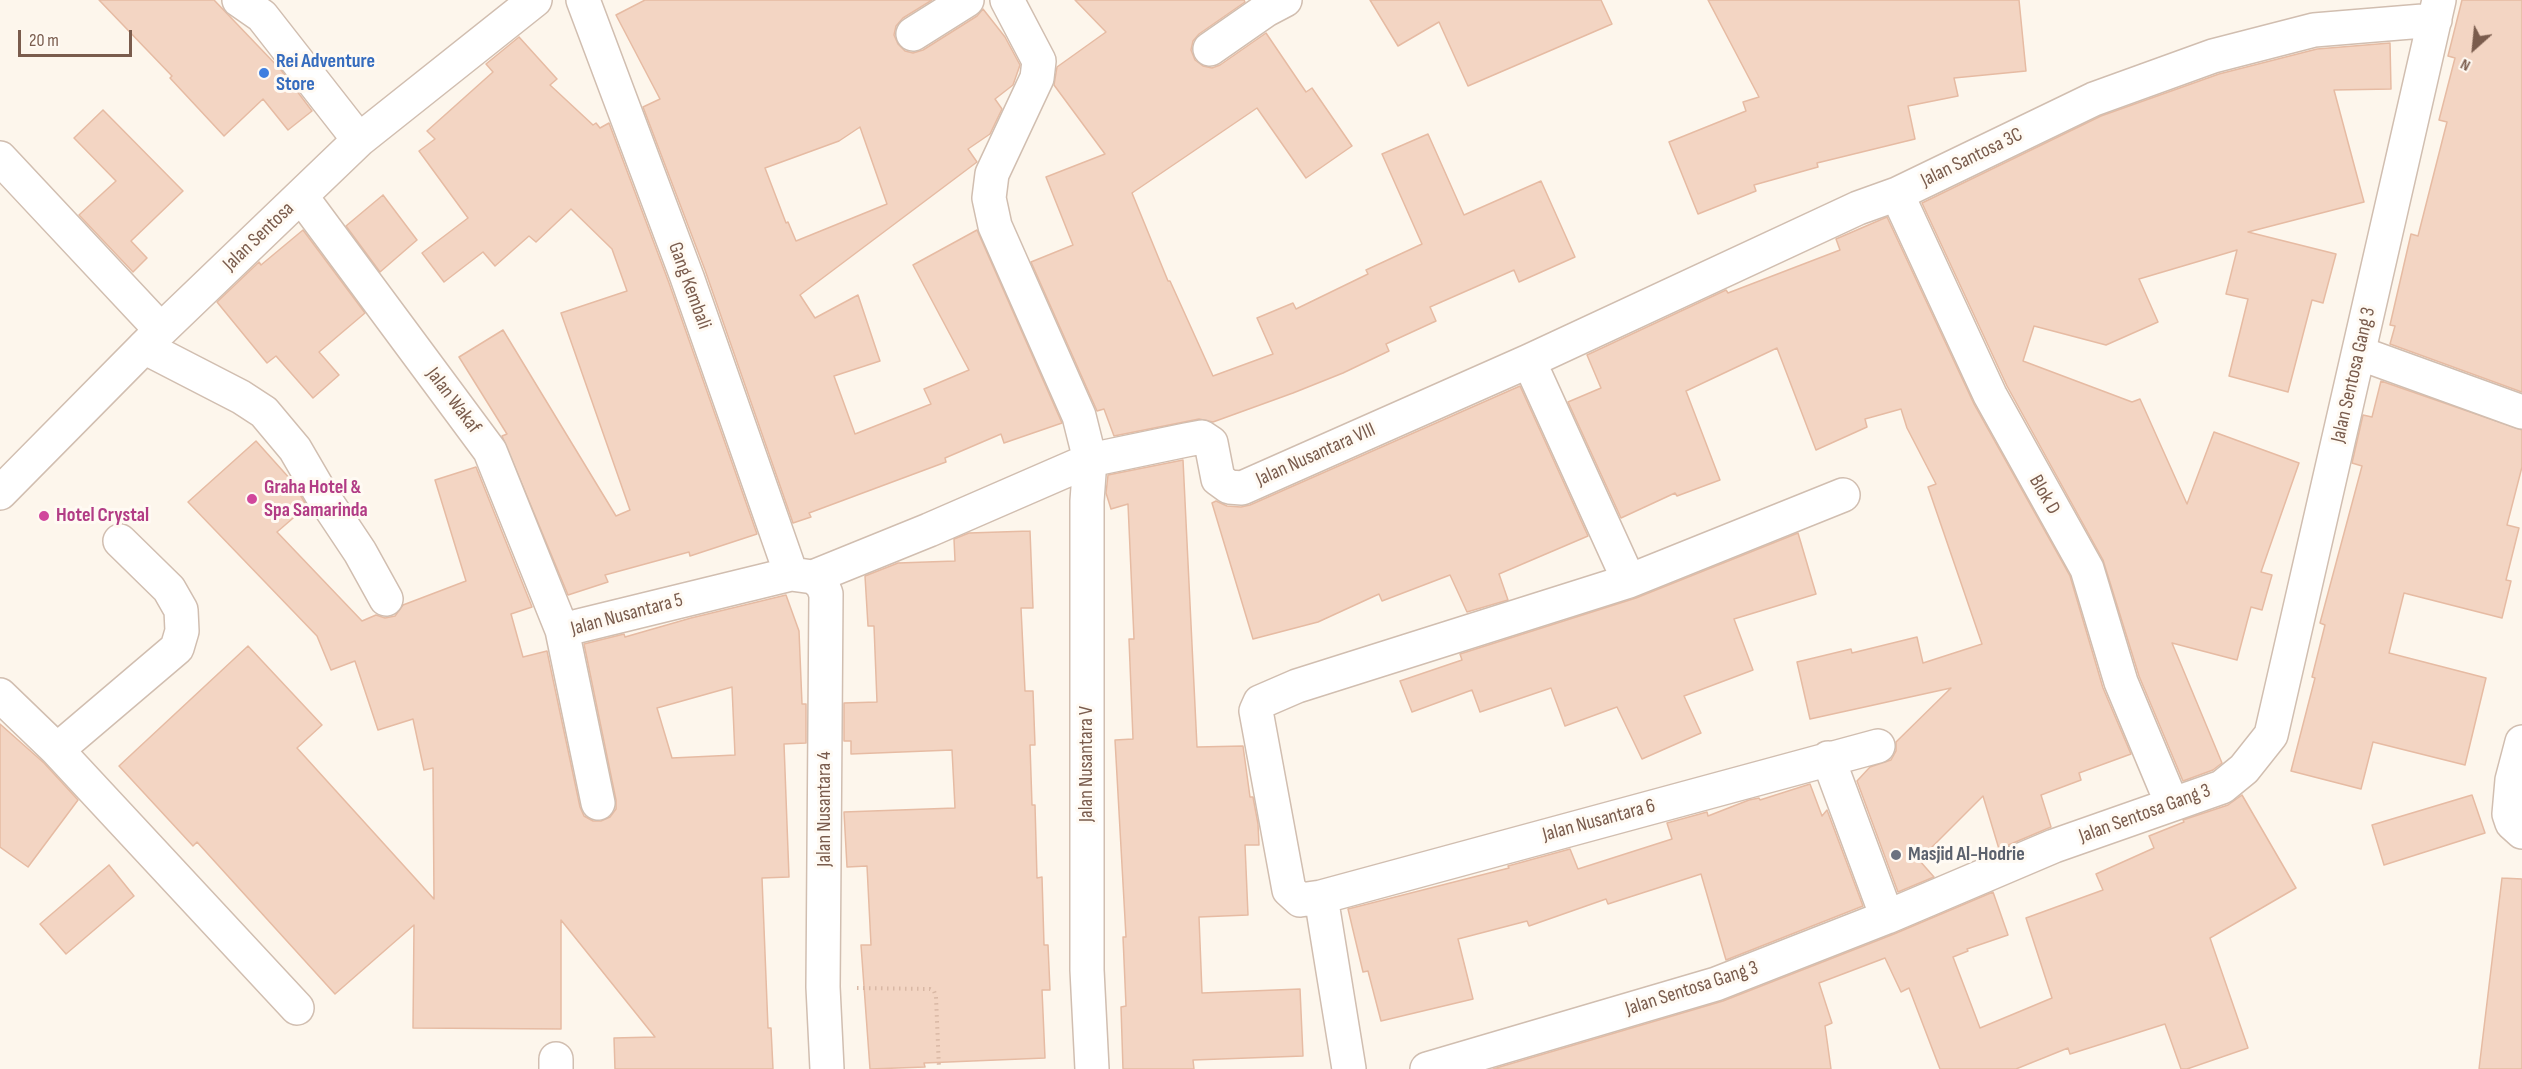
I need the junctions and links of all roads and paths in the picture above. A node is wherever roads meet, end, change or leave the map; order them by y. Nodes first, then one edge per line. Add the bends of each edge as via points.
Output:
1 (239, 0) edge
2 (535, 0) edge
3 (583, 0) edge
4 (967, 0) edge
5 (1007, 0) edge
6 (1285, 0) edge
7 (2437, 10) edge
8 (913, 34) dead end
9 (1210, 49) dead end
10 (359, 141) junction
11 (0, 158) edge
12 (1897, 194) junction
13 (301, 196) junction
14 (153, 338) junction
15 (2359, 353) junction
16 (1529, 361) junction
17 (2522, 412) edge
18 (1090, 460) junction
19 (0, 493) edge
20 (1843, 495) dead end
21 (120, 541) dead end
22 (802, 576) junction
23 (1629, 581) junction
24 (386, 599) dead end
25 (562, 630) junction
26 (0, 695) edge
27 (2522, 742) edge
28 (1878, 746) dead end
29 (57, 750) junction
30 (1828, 758) junction
31 (598, 803) dead end
32 (2172, 804) junction
33 (2522, 832) edge
34 (1321, 897) junction
35 (1887, 917) junction
36 (823, 987) junction
37 (297, 1008) dead end
38 (827, 1069) edge
39 (939, 1069) edge
40 (1092, 1069) edge
41 (1349, 1069) edge
42 (1427, 1069) edge

1 - 10 street via 262,16
2 - 10 street, Jalan Sentosa
3 - 22 street, Gang Kembali
4 - 8 street
5 - 18 street, Jalan Nusantara V via 1039,61 1037,78 992,174 989,198 996,226 1079,416
6 - 9 street
7 - 12 street, Jalan Santosa 3C via 2314,30 2213,56 2094,99
7 - 15 street, Jalan Sentosa Gang 3
10 - 13 street, Jalan Sentosa
11 - 14 street
12 - 16 street, Jalan Santosa 3C via 1858,208
12 - 32 street, Blok D via 1990,395 2087,568 2121,682
13 - 14 street, Jalan Sentosa
13 - 25 street, Jalan Wakaf via 490,451
14 - 19 street, Jalan Sentosa
14 - 24 street via 264,412 295,449
15 - 17 street
15 - 32 street, Jalan Sentosa Gang 3 via 2271,735 2244,769 2222,787
16 - 18 street, Jalan Nusantara VIII via 1242,488 1229,487 1218,479 1210,443 1202,437
16 - 23 street
18 - 22 street, Jalan Nusantara 5 via 929,530
18 - 40 street, Jalan Nusantara V via 1087,970
20 - 23 street
21 - 29 street via 169,589 181,610 182,631 177,648
22 - 25 street, Jalan Nusantara 5
22 - 36 street, Jalan Nusantara 4 via 822,584 826,594
23 - 34 street, Jalan Nusantara 6 via 1297,686 1260,702 1256,711 1289,890 1300,900
25 - 31 street, Jalan Nusantara 5
26 - 29 street
27 - 33 street via 2512,780 2509,814
28 - 30 street, Jalan Nusantara 6
29 - 37 street
30 - 34 street, Jalan Nusantara 6
30 - 35 street
32 - 35 street, Jalan Sentosa Gang 3 via 2055,846
34 - 41 street
35 - 42 street, Jalan Sentosa Gang 3 via 1716,984
36 - 38 street, Jalan Nusantara 4
36 - 39 path via 934,991

